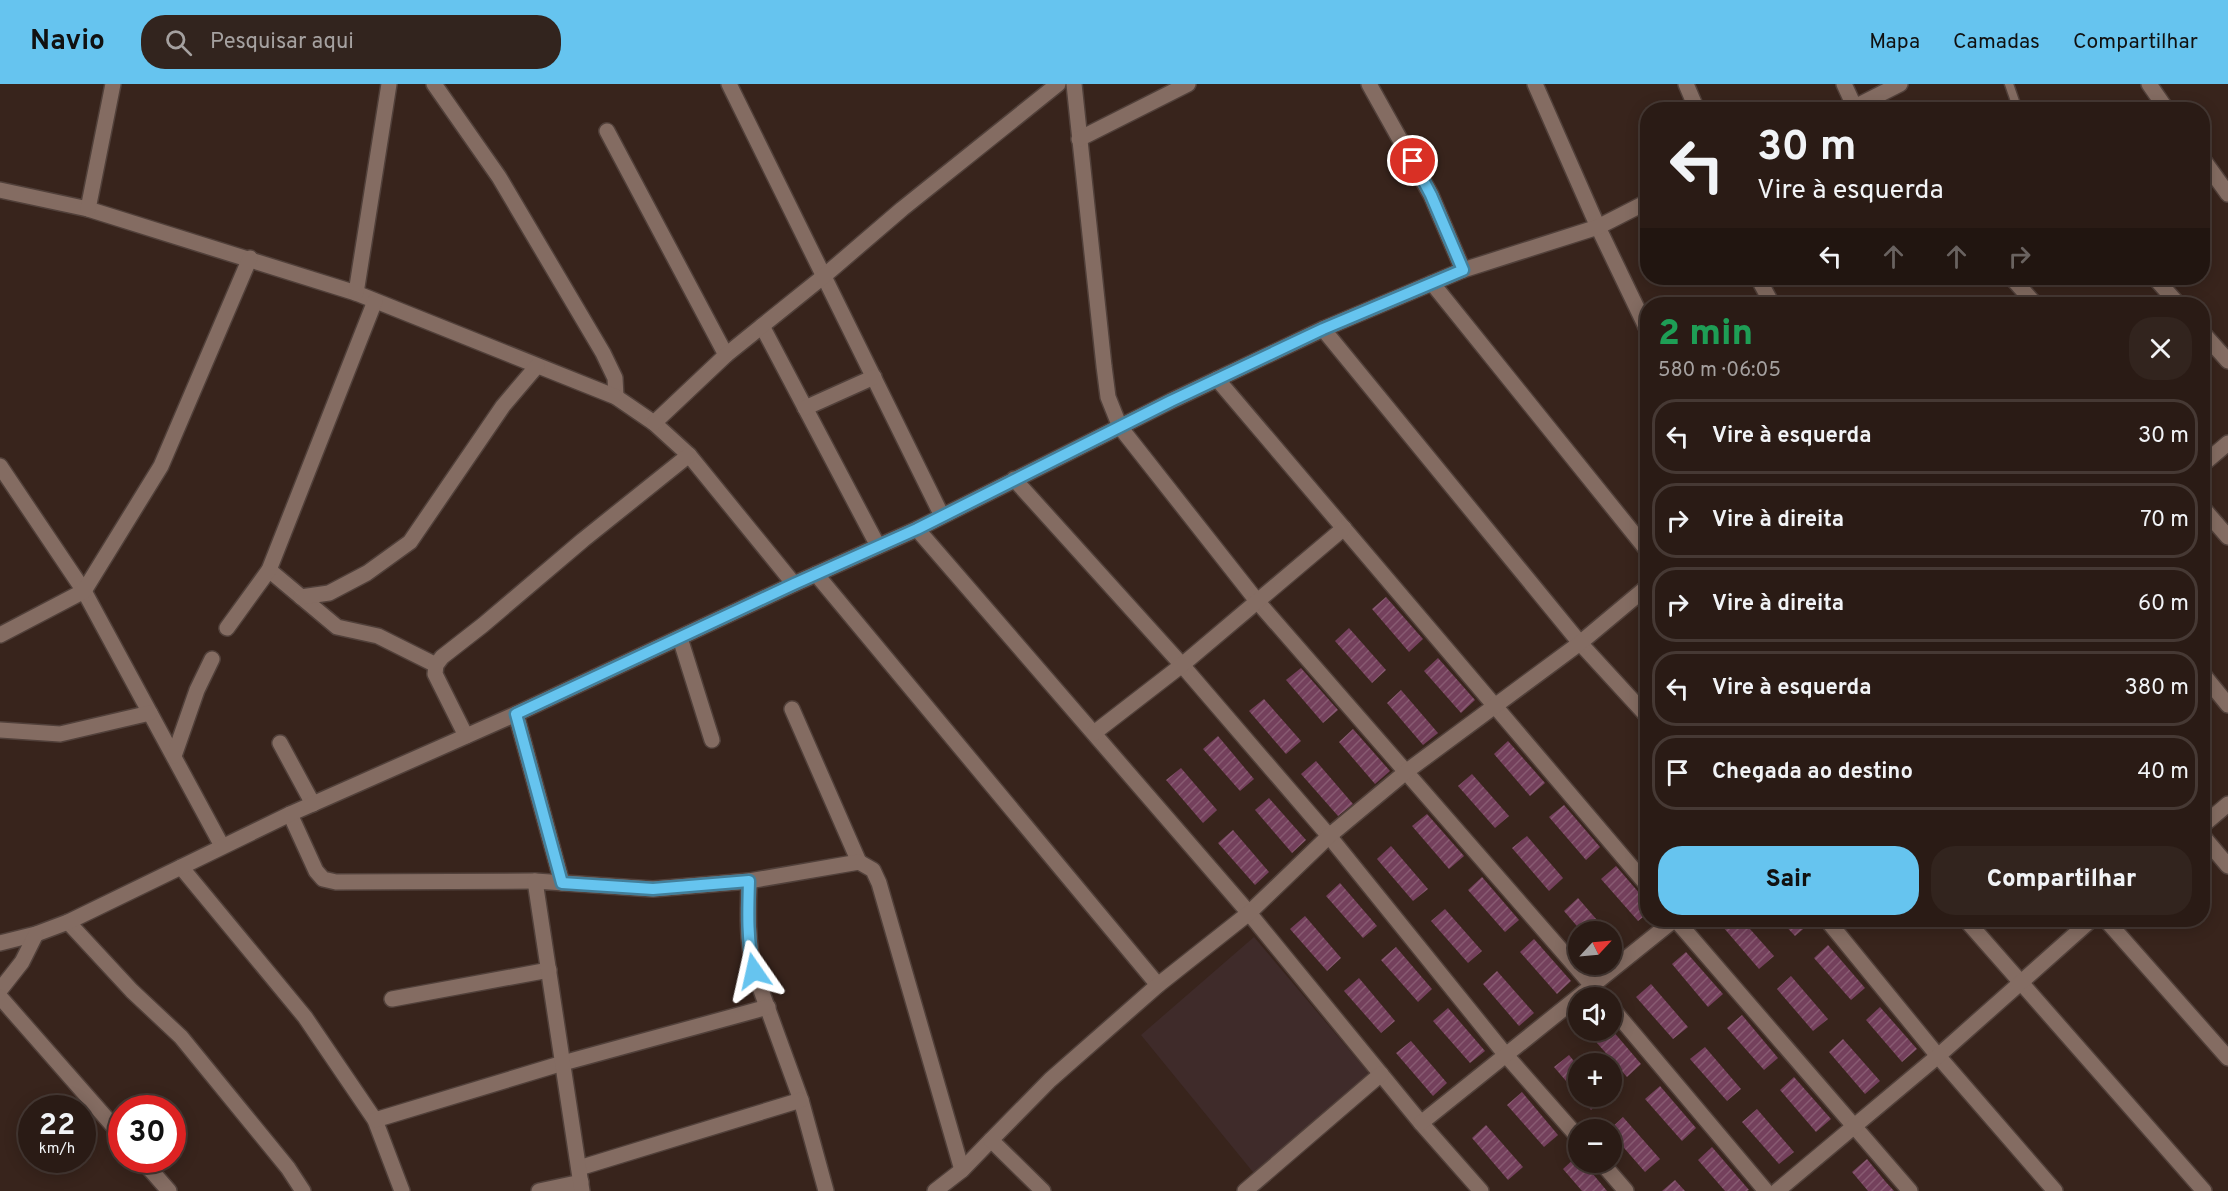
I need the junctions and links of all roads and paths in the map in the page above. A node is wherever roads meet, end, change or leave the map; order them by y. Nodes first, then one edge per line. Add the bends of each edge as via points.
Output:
1 (113, 84) edge
2 (389, 84) edge
3 (434, 84) edge
4 (729, 84) edge
5 (1058, 84) edge
6 (1074, 84) edge
7 (1188, 84) edge
8 (1369, 84) edge
9 (1535, 84) edge
10 (1686, 84) edge
11 (1844, 84) edge
12 (1900, 84) edge
13 (2009, 84) edge
14 (2149, 84) edge
15 (1694, 102) edge
16 (1850, 102) edge
17 (1866, 102) edge
18 (2015, 102) edge
19 (2161, 102) edge
20 (607, 131) dead end
21 (1079, 139) junction
22 (2210, 169) edge
23 (0, 190) edge
24 (2228, 194) edge
25 (1640, 206) edge
26 (88, 209) junction
27 (1598, 227) junction
28 (250, 258) junction
29 (1463, 270) junction
30 (824, 276) junction
31 (1431, 283) junction
32 (2018, 285) edge
33 (2161, 285) edge
34 (356, 293) junction
35 (2029, 297) edge
36 (2172, 297) edge
37 (375, 301) junction
38 (1640, 314) edge
39 (762, 326) junction
40 (1323, 329) junction
41 (2210, 341) edge
42 (726, 354) junction
43 (2228, 362) edge
44 (537, 366) junction
45 (874, 377) junction
46 (1217, 380) junction
47 (616, 397) junction
48 (805, 408) junction
49 (654, 423) junction
50 (1120, 427) junction
51 (2228, 443) edge
52 (689, 455) junction
53 (2210, 458) edge
54 (0, 466) edge
55 (1014, 479) junction
56 (942, 516) junction
57 (2210, 516) edge
58 (1344, 528) junction
59 (917, 529) junction
60 (2228, 537) edge
61 (1640, 541) edge
62 (878, 546) junction
63 (268, 570) junction
64 (816, 574) junction
65 (794, 584) junction
66 (84, 591) junction
67 (1640, 593) edge
68 (301, 597) junction
69 (1257, 601) junction
70 (227, 628) dead end
71 (0, 635) edge
72 (680, 638) junction
73 (1580, 643) junction
74 (212, 659) dead end
75 (436, 665) junction
76 (1182, 665) junction
77 (2210, 683) edge
78 (2228, 705) edge
79 (1493, 706) junction
80 (1640, 708) edge
81 (792, 709) dead end
82 (150, 713) junction
83 (516, 714) junction
84 (0, 730) edge
85 (1094, 733) junction
86 (466, 736) junction
87 (712, 740) dead end
88 (280, 743) dead end
89 (174, 756) junction
90 (1407, 771) junction
91 (314, 804) junction
92 (2228, 804) edge
93 (290, 814) junction
94 (2210, 819) edge
95 (1329, 836) junction
96 (2210, 845) edge
97 (222, 846) junction
98 (859, 862) junction
99 (2228, 866) edge
100 (181, 867) junction
101 (1640, 877) edge
102 (535, 881) junction
103 (749, 881) junction
104 (562, 883) junction
105 (1249, 913) junction
106 (68, 922) junction
107 (1666, 927) edge
108 (1681, 927) edge
109 (1833, 927) edge
110 (1972, 927) edge
111 (2083, 927) edge
112 (2112, 927) edge
113 (36, 934) junction
114 (0, 943) edge
115 (549, 970) junction
116 (2020, 982) junction
117 (1592, 984) junction
118 (1158, 986) junction
119 (1594, 987) edge
120 (0, 990) edge
121 (0, 997) edge
122 (392, 999) dead end
123 (768, 1007) junction
124 (1622, 1020) edge
125 (1505, 1054) junction
126 (1938, 1056) junction
127 (2228, 1058) edge
128 (563, 1063) junction
129 (1381, 1074) junction
130 (801, 1100) junction
131 (108, 1120) edge
132 (375, 1120) junction
133 (1420, 1123) junction
134 (1855, 1125) junction
135 (1568, 1126) edge
136 (991, 1140) junction
137 (962, 1170) junction
138 (154, 1173) edge
139 (1610, 1173) edge
140 (581, 1180) edge
141 (170, 1191) edge
142 (303, 1191) edge
143 (402, 1191) edge
144 (539, 1191) edge
145 (826, 1191) edge
146 (936, 1191) edge
147 (1043, 1191) edge
148 (1245, 1191) edge
149 (1481, 1191) edge
150 (1626, 1191) edge
151 (1766, 1191) edge
152 (1777, 1191) edge
153 (1910, 1191) edge
154 (2055, 1191) edge
155 (2204, 1191) edge

1 - 26 street
2 - 34 street
3 - 47 street via 499,177 603,353 615,378
4 - 30 street
5 - 30 street
6 - 21 street
7 - 21 street
8 - 29 street via 1431,195
9 - 27 street
10 - 15 street
11 - 16 street
12 - 17 street
13 - 18 lane
14 - 19 street
20 - 42 street
21 - 50 street via 1108,396
22 - 24 street
23 - 26 street
25 - 27 street
26 - 28 street
27 - 29 street
27 - 38 street
28 - 34 street
28 - 66 street via 161,466
29 - 31 street
30 - 39 street
30 - 45 street
31 - 40 street
31 - 61 street
32 - 35 street
33 - 36 street
34 - 37 street
37 - 44 street
37 - 63 street
39 - 42 street
39 - 48 street
40 - 46 street
40 - 73 street
41 - 43 street
42 - 49 street
44 - 47 street
44 - 68 street via 503,406 410,542 367,573 329,593
45 - 48 street
45 - 56 street
46 - 50 street
46 - 58 street
47 - 49 street
48 - 62 street
49 - 52 street
50 - 55 street
50 - 69 street
51 - 53 street
52 - 65 street
52 - 75 street
54 - 66 street
55 - 56 street
55 - 76 street
56 - 59 street
57 - 60 street
58 - 69 street
58 - 79 street
59 - 62 street
59 - 85 street
62 - 64 street
63 - 68 street
63 - 70 street
64 - 65 street
64 - 118 street
65 - 72 street
66 - 71 street
66 - 82 street
67 - 73 street
68 - 75 street via 337,627 378,636
69 - 76 street
69 - 90 street
72 - 83 street
72 - 87 street
73 - 79 street
73 - 80 street
74 - 89 street
75 - 86 street via 435,674
76 - 85 street
76 - 95 street
77 - 78 street
79 - 90 street
79 - 101 street
81 - 98 street
82 - 84 street via 60,734
82 - 89 street
83 - 86 street
83 - 104 street
85 - 105 street
86 - 91 street
88 - 91 street
89 - 97 street
90 - 95 street
90 - 117 street
91 - 93 street
92 - 94 street
93 - 97 street
93 - 102 street via 323,879
95 - 105 street
95 - 125 street
96 - 99 street
97 - 100 street
98 - 103 street
98 - 137 street via 873,870 879,883
100 - 106 street
100 - 132 street via 305,1017
102 - 104 street
102 - 115 street
103 - 104 street via 653,889
103 - 123 street via 749,950
105 - 118 street
105 - 129 street
106 - 113 street
106 - 142 street via 181,1037
107 - 117 street
108 - 134 street
109 - 126 street
110 - 116 street
111 - 116 street
112 - 127 street
113 - 114 street
113 - 120 street via 22,962
115 - 122 street
115 - 128 street
116 - 126 street
116 - 155 street
117 - 119 street
117 - 125 street
118 - 136 street via 1050,1080
121 - 131 street
123 - 128 street
123 - 130 street
124 - 151 street
125 - 133 street
125 - 135 street
126 - 134 street
126 - 154 street
128 - 132 street
128 - 140 street
129 - 133 street
129 - 148 street
130 - 140 street
130 - 145 street
132 - 143 street
133 - 149 street
134 - 152 street
134 - 153 street
136 - 137 street
136 - 147 street
137 - 146 street
138 - 141 street
139 - 150 street
140 - 144 street

